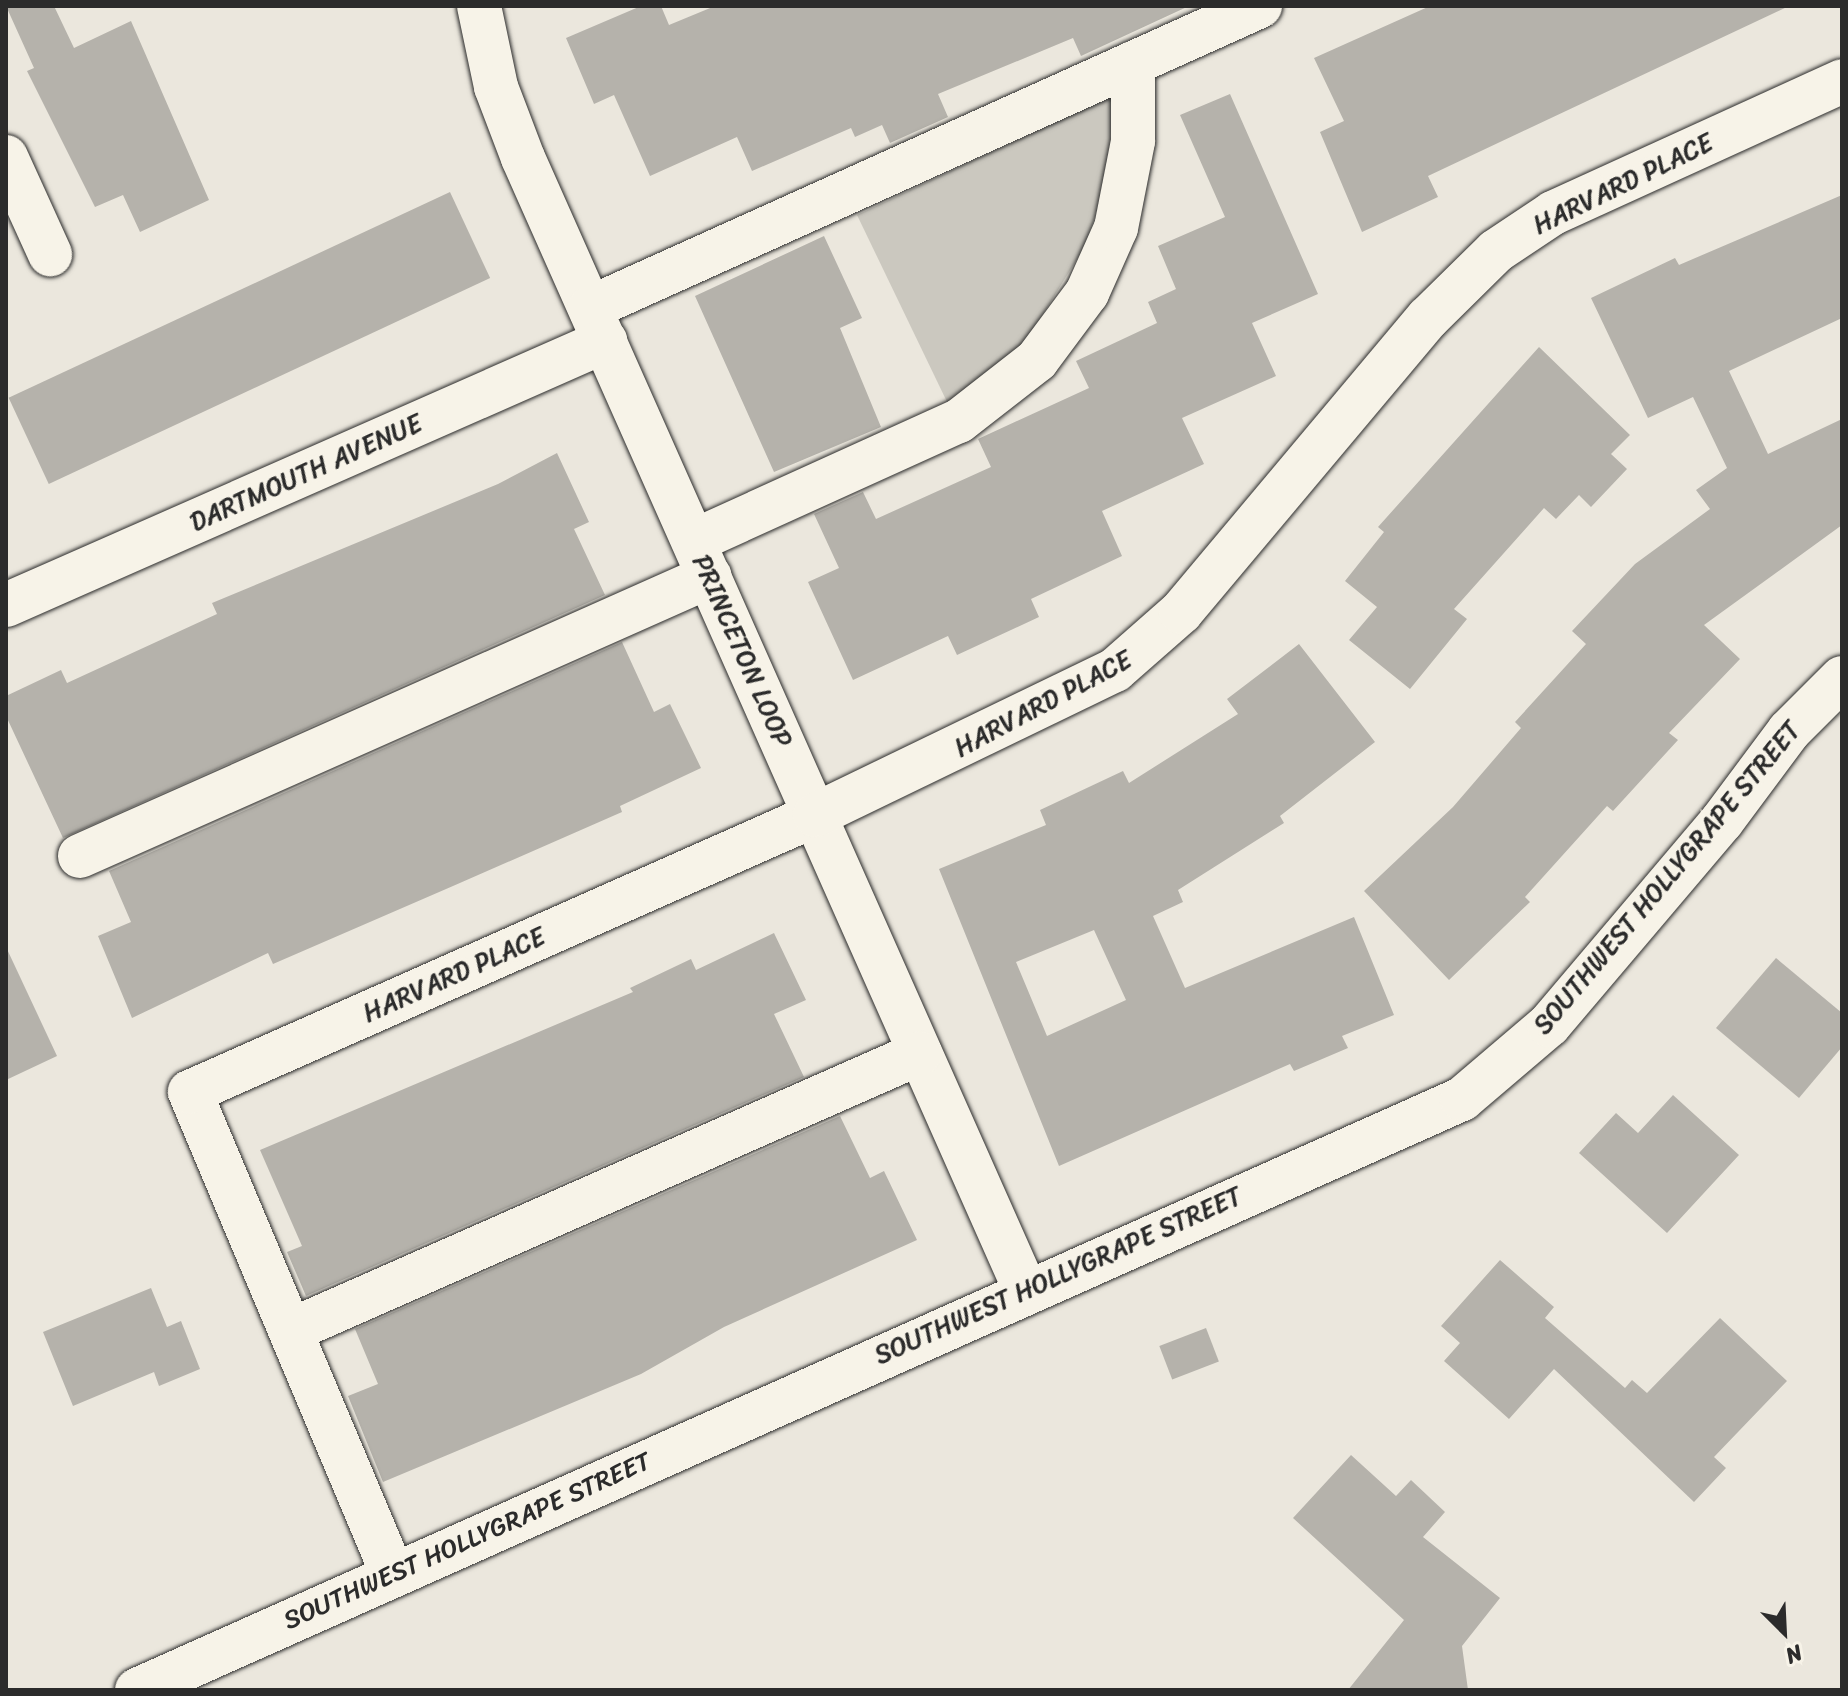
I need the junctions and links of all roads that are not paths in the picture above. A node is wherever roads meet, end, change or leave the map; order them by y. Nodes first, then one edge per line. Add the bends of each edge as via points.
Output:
1 (479, 6) edge
2 (1260, 6) edge
3 (1133, 63) junction
4 (1842, 81) edge
5 (6, 157) edge
6 (50, 254) dead end
7 (598, 325) junction
8 (702, 559) junction
9 (6, 605) edge
10 (1842, 678) edge
11 (815, 815) junction
12 (80, 856) dead end
13 (920, 1053) junction
14 (1025, 1289) junction
15 (294, 1329) junction
16 (393, 1575) junction
17 (137, 1690) edge

1 - 7 street, PRINCETON LOOP via 496,87
2 - 3 street, DARTMOUTH AVENUE
3 - 7 street, DARTMOUTH AVENUE
3 - 8 street via 1133,141 1116,228 1087,293 1037,360 959,421
4 - 11 street, HARVARD PLACE via 1553,213 1514,238 1442,303 1221,566 1140,653 1054,703
5 - 6 street
7 - 8 street, PRINCETON LOOP
7 - 9 street, DARTMOUTH AVENUE
8 - 11 street, PRINCETON LOOP
8 - 12 street
10 - 14 street, SOUTHWEST HOLLYGRAPE STREET via 1789,731 1722,821 1549,1025 1462,1099
11 - 13 street, PRINCETON LOOP
11 - 15 street, HARVARD PLACE via 190,1092
13 - 14 street, PRINCETON LOOP
13 - 15 street
14 - 16 street, SOUTHWEST HOLLYGRAPE STREET
15 - 16 street
16 - 17 street, SOUTHWEST HOLLYGRAPE STREET

